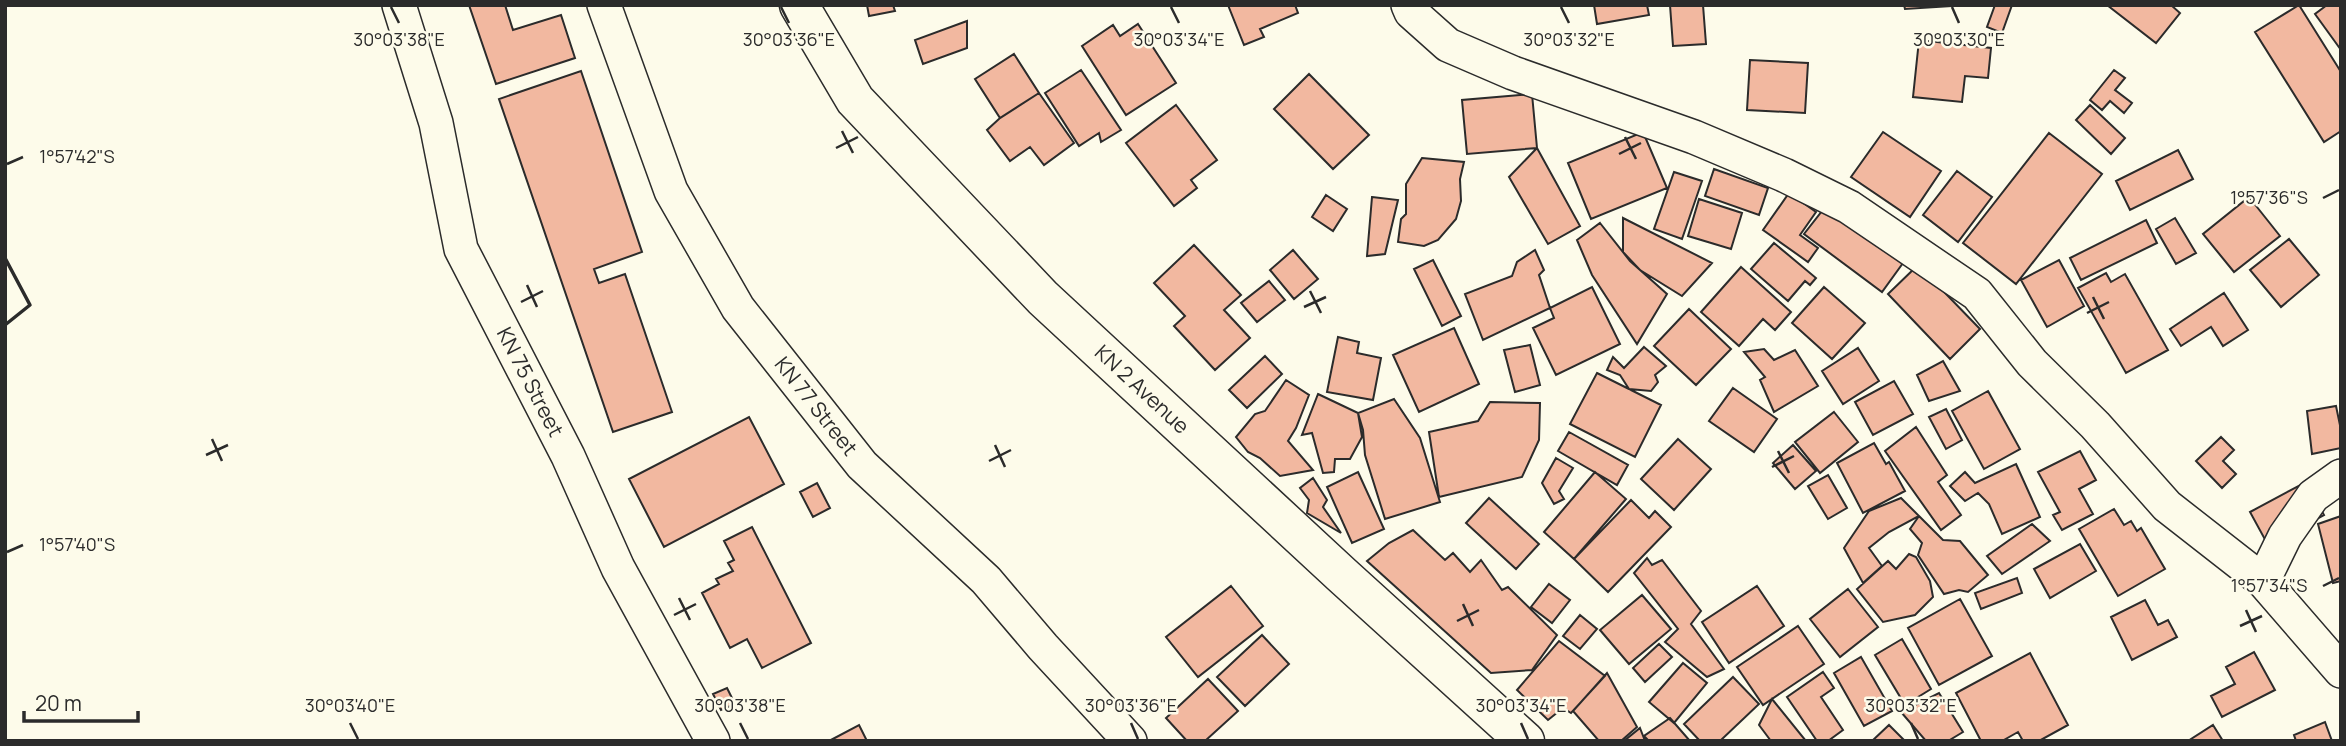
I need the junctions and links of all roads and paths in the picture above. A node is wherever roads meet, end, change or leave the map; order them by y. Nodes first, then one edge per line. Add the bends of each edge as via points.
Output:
1 (398, 5) edge
2 (604, 5) edge
3 (799, 5) edge
4 (1408, 5) edge
5 (2341, 476) edge
6 (2263, 581) junction
7 (2341, 671) edge
8 (713, 741) edge
9 (1130, 741) edge
10 (1525, 741) edge

1 - 8 street, KN 75 Street via 436,123 461,249 568,456 618,568
2 - 9 street, KN 77 Street via 671,191 738,308 862,465 986,580
3 - 10 main road, KN 2 Avenue via 855,100 1043,298
4 - 6 street via 1448,45 1784,175 1849,207 1911,247 1977,294 2032,363 2167,506
5 - 6 street via 2313,496 2285,536
6 - 7 street

